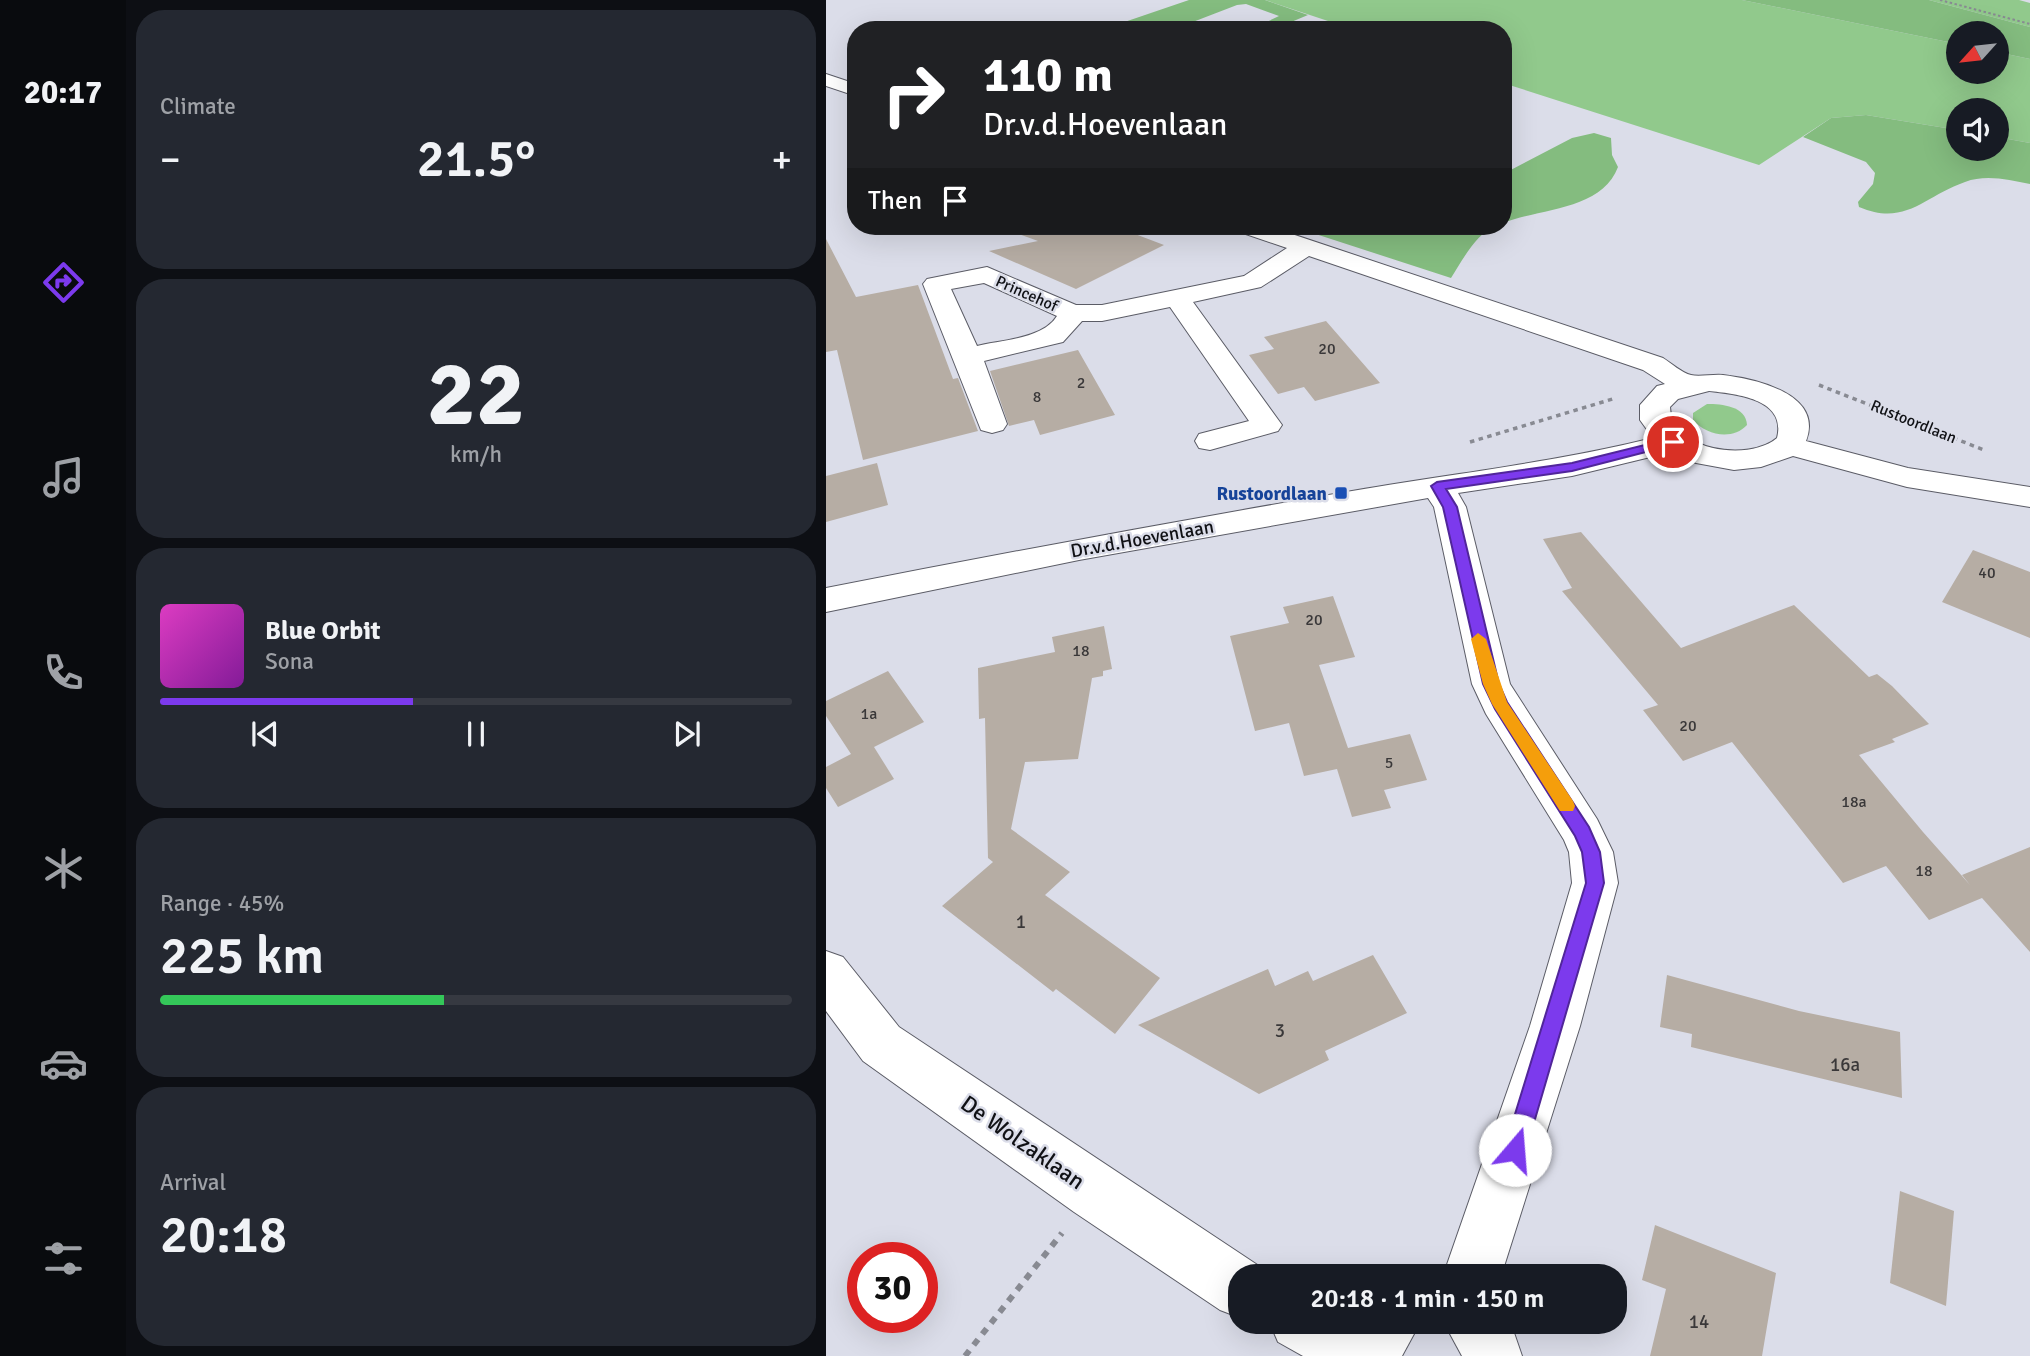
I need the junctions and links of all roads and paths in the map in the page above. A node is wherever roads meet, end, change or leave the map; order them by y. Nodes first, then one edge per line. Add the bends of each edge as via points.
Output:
1 (1940, 0) edge
2 (2030, 24) edge
3 (826, 80) edge
4 (847, 87) edge
5 (1271, 235) edge
6 (1306, 247) junction
7 (1177, 298) junction
8 (1072, 313) junction
9 (968, 357) junction
10 (1809, 382) dead end
11 (1687, 384) junction
12 (992, 424) dead end
13 (1664, 432) junction
14 (1791, 435) junction
15 (1210, 441) dead end
16 (1987, 451) dead end
17 (1448, 484) junction
18 (2030, 496) edge
19 (826, 600) edge
20 (826, 973) edge
21 (1094, 1192) junction
22 (1476, 1264) edge
23 (1228, 1280) edge
24 (1323, 1334) edge
25 (1381, 1334) edge
26 (1482, 1334) edge
27 (965, 1356) edge
28 (1364, 1356) edge
29 (1373, 1356) edge
30 (1492, 1356) edge

1 - 2 path
3 - 4 street
5 - 6 street
6 - 7 street, Princehof via 1252,282
6 - 11 street via 1653,364
7 - 8 street, Princehof via 1102,313
7 - 15 street via 1266,425
8 - 9 street, Princehof via 1053,336
8 - 9 street, Princehof via 987,275 936,284
9 - 12 street, Princehof
10 - 16 path, Rustoordlaan
11 - 13 street via 1660,400 1655,410
11 - 14 street via 1727,383 1759,391 1783,406
13 - 14 street via 1701,455 1734,461 1765,457
13 - 17 street, Dr.v.d.Hoevenlaan via 1572,467
14 - 18 street via 1907,477
17 - 19 street, Dr.v.d.Hoevenlaan via 1079,549
17 - 22 street via 1491,684 1582,832 1591,852 1595,883 1555,1026
20 - 21 street, De Wolzaklaan via 881,1044
21 - 23 street, De Wolzaklaan
21 - 27 path
24 - 28 street
25 - 29 street
26 - 30 street

